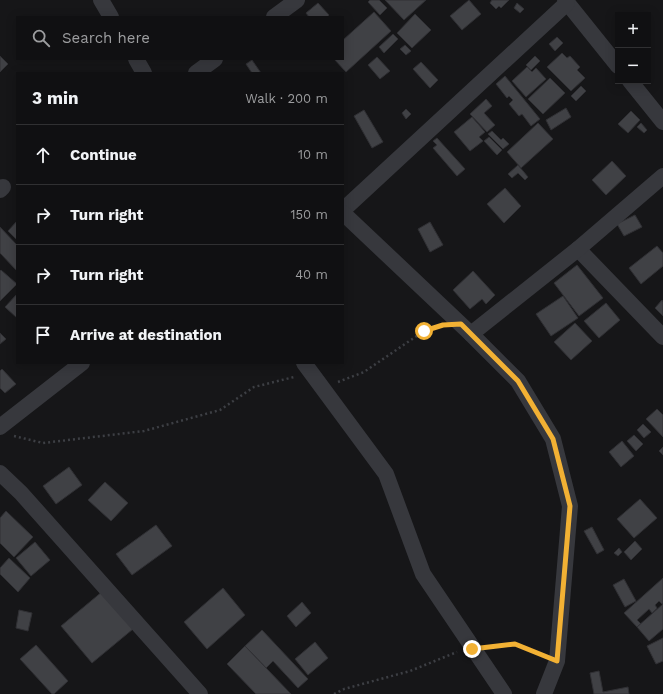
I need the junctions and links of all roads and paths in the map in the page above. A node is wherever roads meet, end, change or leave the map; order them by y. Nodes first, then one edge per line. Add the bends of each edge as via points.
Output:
1 (101, 0) edge
2 (297, 0) edge
3 (566, 2) edge
4 (110, 16) edge
5 (275, 16) edge
6 (137, 60) edge
7 (214, 60) edge
8 (615, 62) edge
9 (143, 72) edge
10 (197, 72) edge
11 (632, 84) edge
12 (663, 122) edge
13 (663, 176) edge
14 (344, 209) edge
15 (344, 214) edge
16 (578, 249) junction
17 (466, 329) junction
18 (663, 337) edge
19 (81, 364) edge
20 (307, 368) edge
21 (4, 431) edge
22 (0, 473) edge
23 (472, 649) junction
24 (557, 661) junction
25 (200, 694) edge
26 (334, 694) edge
27 (504, 694) edge
28 (544, 694) edge

1 - 4 street
2 - 5 street
3 - 8 street
3 - 14 street
6 - 9 street
7 - 10 street
11 - 12 street
13 - 16 street
15 - 17 street
16 - 17 street
16 - 18 street
17 - 20 path via 443,325 424,331 364,372 333,384
17 - 24 street via 518,381 553,439 570,506
19 - 21 street
20 - 21 path via 254,386 220,410 144,431 43,443
20 - 23 street via 386,474 423,574
22 - 25 street via 21,493
23 - 24 path via 515,644
23 - 26 path
23 - 27 street
24 - 28 street

